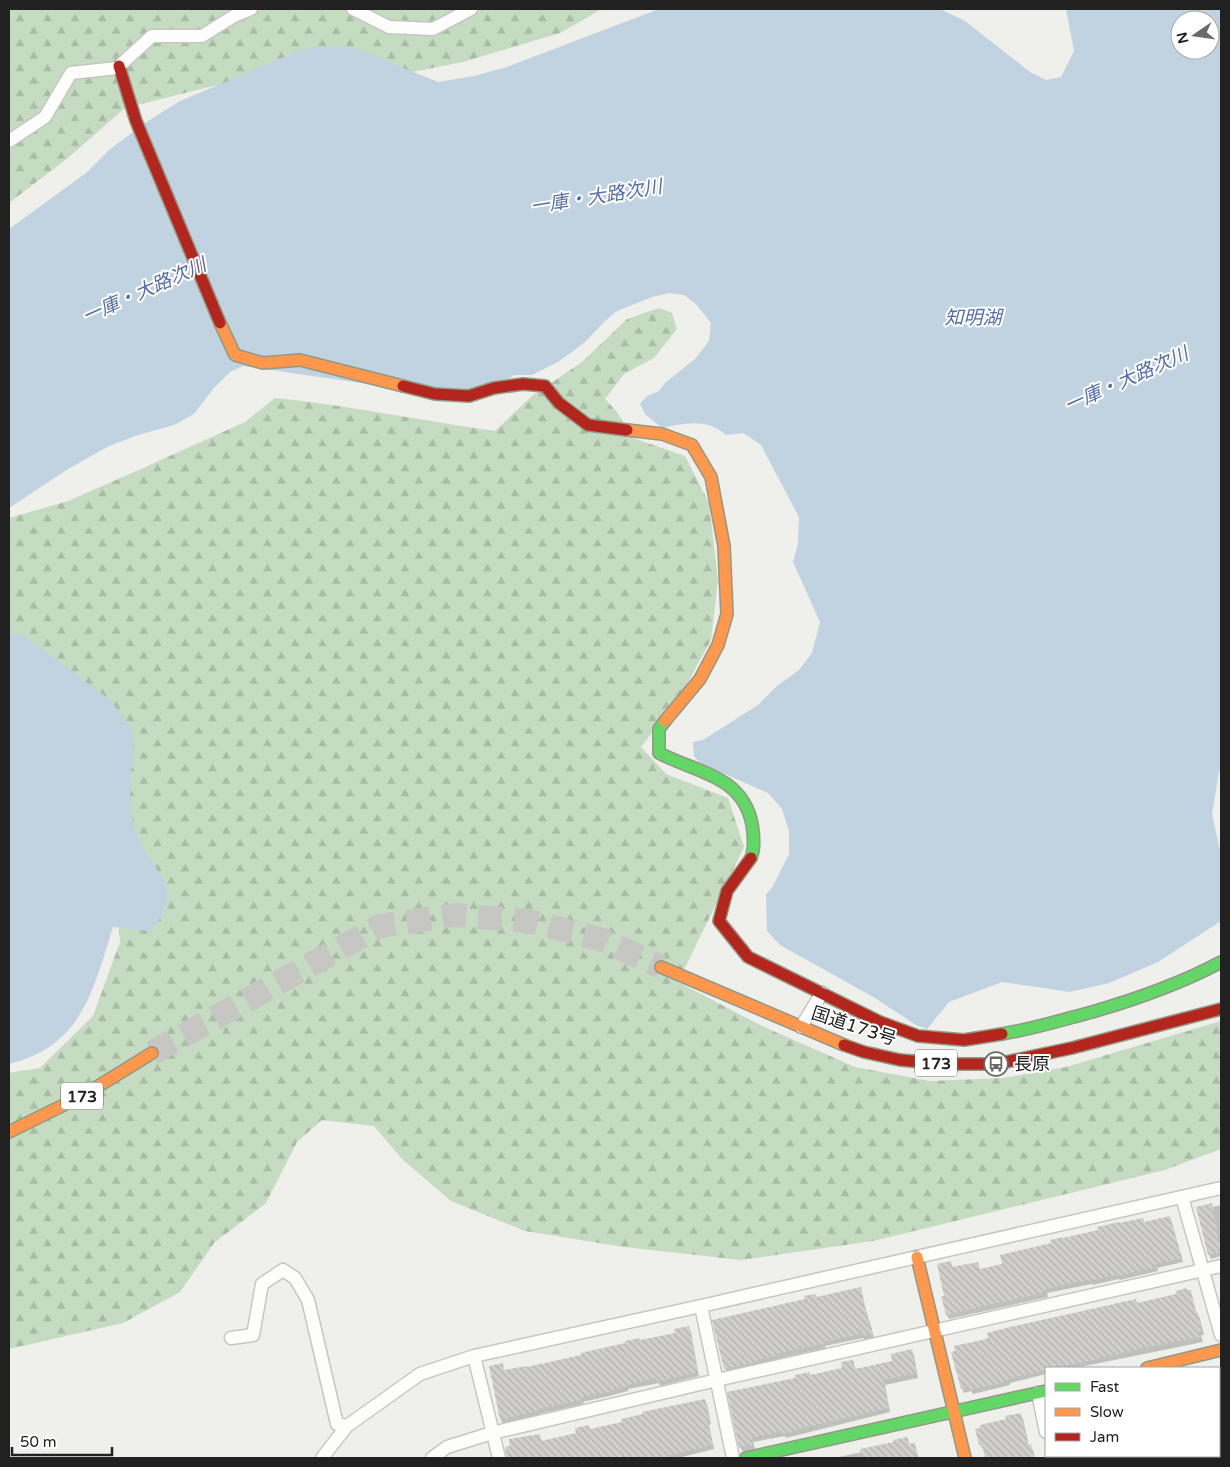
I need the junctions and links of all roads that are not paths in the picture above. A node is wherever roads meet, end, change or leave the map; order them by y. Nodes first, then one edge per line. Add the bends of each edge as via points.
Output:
1 (251, 9) edge
2 (353, 9) edge
3 (471, 9) edge
4 (119, 66) junction
5 (9, 142) edge
6 (1221, 962) edge
7 (661, 967) tunnel mouth
8 (822, 993) junction
9 (1221, 1009) edge
10 (801, 1027) junction
11 (152, 1053) tunnel mouth
12 (9, 1132) edge
13 (1221, 1188) edge
14 (1182, 1197) junction
15 (917, 1257) junction
16 (1221, 1266) edge
17 (1203, 1270) junction
18 (701, 1306) junction
19 (934, 1331) junction
20 (1221, 1336) edge
21 (231, 1338) dead end
22 (1221, 1350) edge
23 (474, 1356) junction
24 (1188, 1364) edge
25 (1157, 1367) edge
26 (717, 1380) junction
27 (1042, 1392) edge
28 (955, 1412) junction
29 (1045, 1422) edge
30 (347, 1426) junction
31 (492, 1433) junction
32 (322, 1458) edge
33 (432, 1458) edge
34 (499, 1458) edge
35 (734, 1458) edge
36 (746, 1458) edge
37 (965, 1458) edge

1 - 4 street via 202,36 152,36
2 - 3 street via 389,27 433,29
4 - 5 street via 70,73 45,117
4 - 8 main road via 136,121 222,331 235,355 263,363 300,360 435,394 469,396 514,385 545,386 560,403 588,425 662,434 692,444 711,477 724,546 726,614 718,645 700,679 659,730 659,753 671,761 728,783 746,802 752,821 754,851 743,873 728,889 719,920 748,957
6 - 8 main road via 1143,997 1033,1029 964,1040 918,1036 880,1022
7 - 10 main road, 国道173号 / 173
8 - 10 street
9 - 10 main road, 国道173号 / 173 via 1072,1048 996,1064 900,1060 864,1052
11 - 12 main road, 173 via 84,1095
13 - 14 street
14 - 15 street
14 - 17 street
15 - 18 street
15 - 19 main road
16 - 17 street
17 - 19 street
17 - 20 street
18 - 23 street
18 - 26 street
19 - 26 street
19 - 28 main road
21 - 30 street via 253,1335 262,1284 283,1270 295,1278 308,1300 337,1424
22 - 24 main road
23 - 30 street via 420,1374
23 - 31 street
24 - 25 main road
26 - 31 street
26 - 35 street
27 - 28 main road
27 - 29 street
28 - 36 main road
28 - 37 main road
30 - 32 street
31 - 33 street via 447,1447
31 - 34 street

